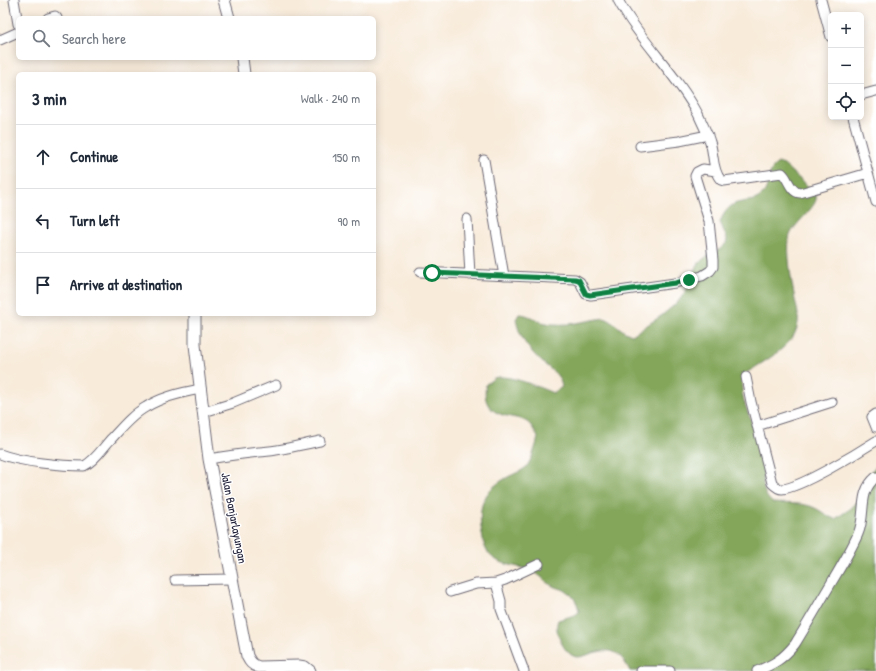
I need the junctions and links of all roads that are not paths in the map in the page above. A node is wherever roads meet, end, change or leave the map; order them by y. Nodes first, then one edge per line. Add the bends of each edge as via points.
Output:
1 (14, 0) edge
2 (224, 0) edge
3 (618, 0) edge
4 (820, 0) edge
5 (17, 16) edge
6 (228, 16) edge
7 (828, 27) edge
8 (16, 33) edge
9 (0, 40) edge
10 (242, 60) edge
11 (244, 72) edge
12 (876, 90) edge
13 (864, 94) edge
14 (854, 120) edge
15 (708, 135) junction
16 (640, 146) dead end
17 (484, 160) dead end
18 (716, 171) junction
19 (868, 173) junction
20 (876, 202) edge
21 (467, 219) dead end
22 (420, 272) dead end
23 (470, 275) junction
24 (504, 276) junction
25 (195, 316) edge
26 (746, 377) dead end
27 (276, 385) dead end
28 (201, 389) junction
29 (832, 402) dead end
30 (204, 412) junction
31 (876, 414) edge
32 (757, 426) junction
33 (876, 427) edge
34 (320, 441) dead end
35 (876, 442) edge
36 (0, 454) edge
37 (210, 460) junction
38 (876, 477) edge
39 (539, 564) dead end
40 (232, 579) junction
41 (175, 580) dead end
42 (496, 583) junction
43 (450, 592) dead end
44 (310, 671) edge
45 (524, 671) edge
46 (641, 671) edge
47 (670, 671) edge
48 (757, 671) edge

1 - 5 street
2 - 6 street
3 - 15 street via 688,98
4 - 7 street
8 - 9 street
10 - 11 street
12 - 13 street
14 - 19 street
15 - 16 street
15 - 18 street
17 - 24 street
18 - 19 street via 719,178 724,181 782,173 793,190 798,193
18 - 24 street via 703,169 695,176 709,221 713,260 713,267 702,276 675,283 590,295 586,294 577,279
19 - 20 street
21 - 23 street
22 - 23 street
23 - 24 street
25 - 28 street, Jalan Banjarlayungan via 195,345
26 - 32 street
27 - 30 street
28 - 30 street, Jalan Banjarlayungan
28 - 36 street via 185,392 137,412 92,461 84,466 38,462
29 - 32 street
30 - 37 street, Jalan Banjarlayungan
31 - 33 street via 872,419
32 - 35 street via 772,483 779,488 807,480
34 - 37 street
37 - 40 street, Jalan Banjarlayungan
38 - 48 street via 864,495 863,518 859,533 795,644 785,656
39 - 42 street
40 - 41 street
40 - 44 street, Jalan Banjarlayungan via 250,662 259,668 299,666
42 - 43 street via 476,584
42 - 45 street via 501,609
46 - 47 street

